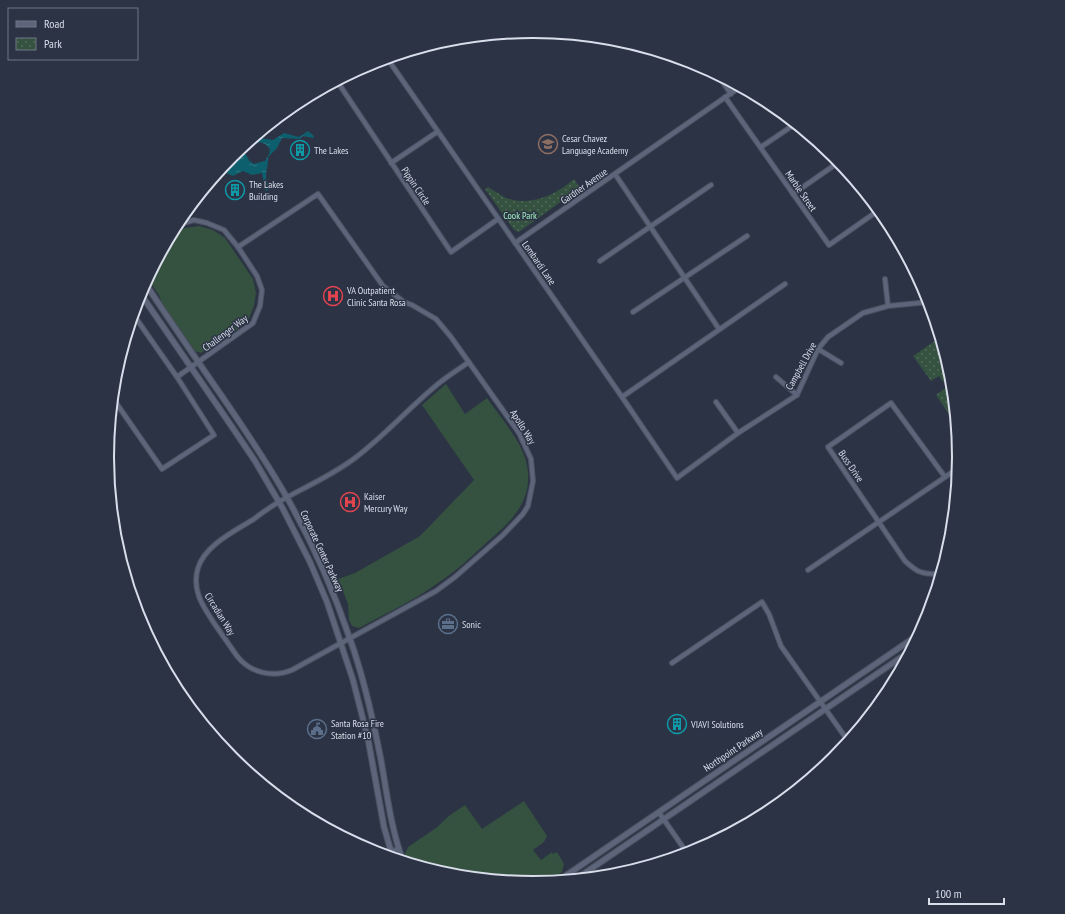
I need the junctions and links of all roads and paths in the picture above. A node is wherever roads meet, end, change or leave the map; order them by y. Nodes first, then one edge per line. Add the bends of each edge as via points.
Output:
1 (390, 63) edge
2 (340, 85) edge
3 (725, 85) edge
4 (736, 90) edge
5 (731, 94) junction
6 (725, 97) junction
7 (791, 127) edge
8 (437, 132) junction
9 (761, 147) junction
10 (391, 163) junction
11 (834, 166) edge
12 (615, 174) junction
13 (711, 185) dead end
14 (793, 194) junction
15 (874, 214) edge
16 (498, 219) junction
17 (185, 223) edge
18 (650, 227) junction
19 (747, 236) dead end
20 (515, 243) junction
21 (238, 247) junction
22 (600, 261) dead end
23 (684, 277) junction
24 (885, 279) dead end
25 (785, 284) dead end
26 (148, 290) edge
27 (144, 299) edge
28 (922, 303) edge
29 (888, 306) junction
30 (633, 312) dead end
31 (137, 320) edge
32 (719, 329) junction
33 (818, 349) junction
34 (199, 362) junction
35 (469, 362) junction
36 (841, 363) dead end
37 (191, 367) junction
38 (177, 377) junction
39 (776, 377) dead end
40 (797, 395) junction
41 (622, 397) junction
42 (716, 402) dead end
43 (117, 404) edge
44 (738, 434) junction
45 (951, 473) edge
46 (946, 477) junction
47 (677, 478) joint
48 (287, 497) junction
49 (279, 502) junction
50 (880, 522) junction
51 (808, 570) dead end
52 (934, 575) edge
53 (350, 638) junction
54 (908, 642) edge
55 (341, 643) junction
56 (899, 659) edge
57 (672, 663) dead end
58 (820, 701) junction
59 (825, 709) junction
60 (845, 736) edge
61 (660, 814) dead end
62 (664, 819) junction
63 (398, 848) junction
64 (683, 848) edge
65 (389, 851) edge
66 (393, 852) edge
67 (401, 855) edge
68 (586, 872) edge
69 (566, 874) edge

1 - 8 street, Lombardi Lane
2 - 10 street, Pippin Circle
3 - 5 street
4 - 5 street, Gardner Avenue
5 - 6 street, Gardner Avenue
6 - 9 street, Marble Street
6 - 12 street, Gardner Avenue
7 - 9 street
8 - 10 street
8 - 16 street, Lombardi Lane
9 - 14 street, Marble Street
10 - 16 street, Pippin Circle via 452,252
11 - 14 street
12 - 18 street
12 - 20 street, Gardner Avenue
13 - 18 street
14 - 15 street, Marble Street via 829,245
16 - 20 street, Lombardi Lane
17 - 21 street, Challenger Way via 194,220 224,230
18 - 22 street
18 - 23 street
19 - 23 street
20 - 41 street, Lombardi Lane
21 - 34 street, Challenger Way via 257,276 262,290 260,306 253,323
21 - 35 street, Apollo Way via 318,194 383,286 404,302 436,319
23 - 30 street
23 - 32 street
24 - 29 street
25 - 32 street
26 - 34 street, Corporate Center Parkway
27 - 37 street, Corporate Center Parkway
28 - 29 street, Campbell Drive
29 - 33 street, Campbell Drive via 863,313 828,337
31 - 38 street
32 - 41 street
33 - 36 street
33 - 40 street, Campbell Drive
34 - 37 street, Challenger Way
34 - 48 street, Corporate Center Parkway via 248,433
35 - 48 street, Circadian Way via 432,388 353,459
35 - 53 street, Apollo Way via 518,433 532,459 533,481 528,506 503,535 455,578 422,600
37 - 38 street, Challenger Way
37 - 49 street, Corporate Center Parkway
38 - 43 street via 214,435 162,469
39 - 40 street
40 - 44 street, Campbell Drive
41 - 47 street, Lombardi Lane
42 - 44 street
44 - 47 street, Campbell Drive
45 - 46 street
46 - 50 street
46 - 50 street, Buss Drive via 891,403 828,446
48 - 49 street, Circadian Way
48 - 53 street, Corporate Center Parkway via 319,563
49 - 55 street, Corporate Center Parkway via 310,562
49 - 55 street, Circadian Way via 204,554 196,575 199,599 237,656 250,667 262,672 288,672
50 - 51 street
50 - 52 street, Buss Drive via 905,561 915,571
53 - 55 street, Apollo Way
53 - 63 street, Corporate Center Parkway via 371,710
54 - 58 street, Northpoint Parkway
55 - 65 street, Corporate Center Parkway via 362,713
56 - 59 street, Northpoint Parkway
57 - 58 street via 762,602 781,646
58 - 59 street
58 - 69 street, Northpoint Parkway
59 - 60 street
59 - 62 street, Northpoint Parkway
61 - 62 street
62 - 64 street
62 - 68 street, Northpoint Parkway
63 - 66 street
63 - 67 street, Corporate Center Parkway

